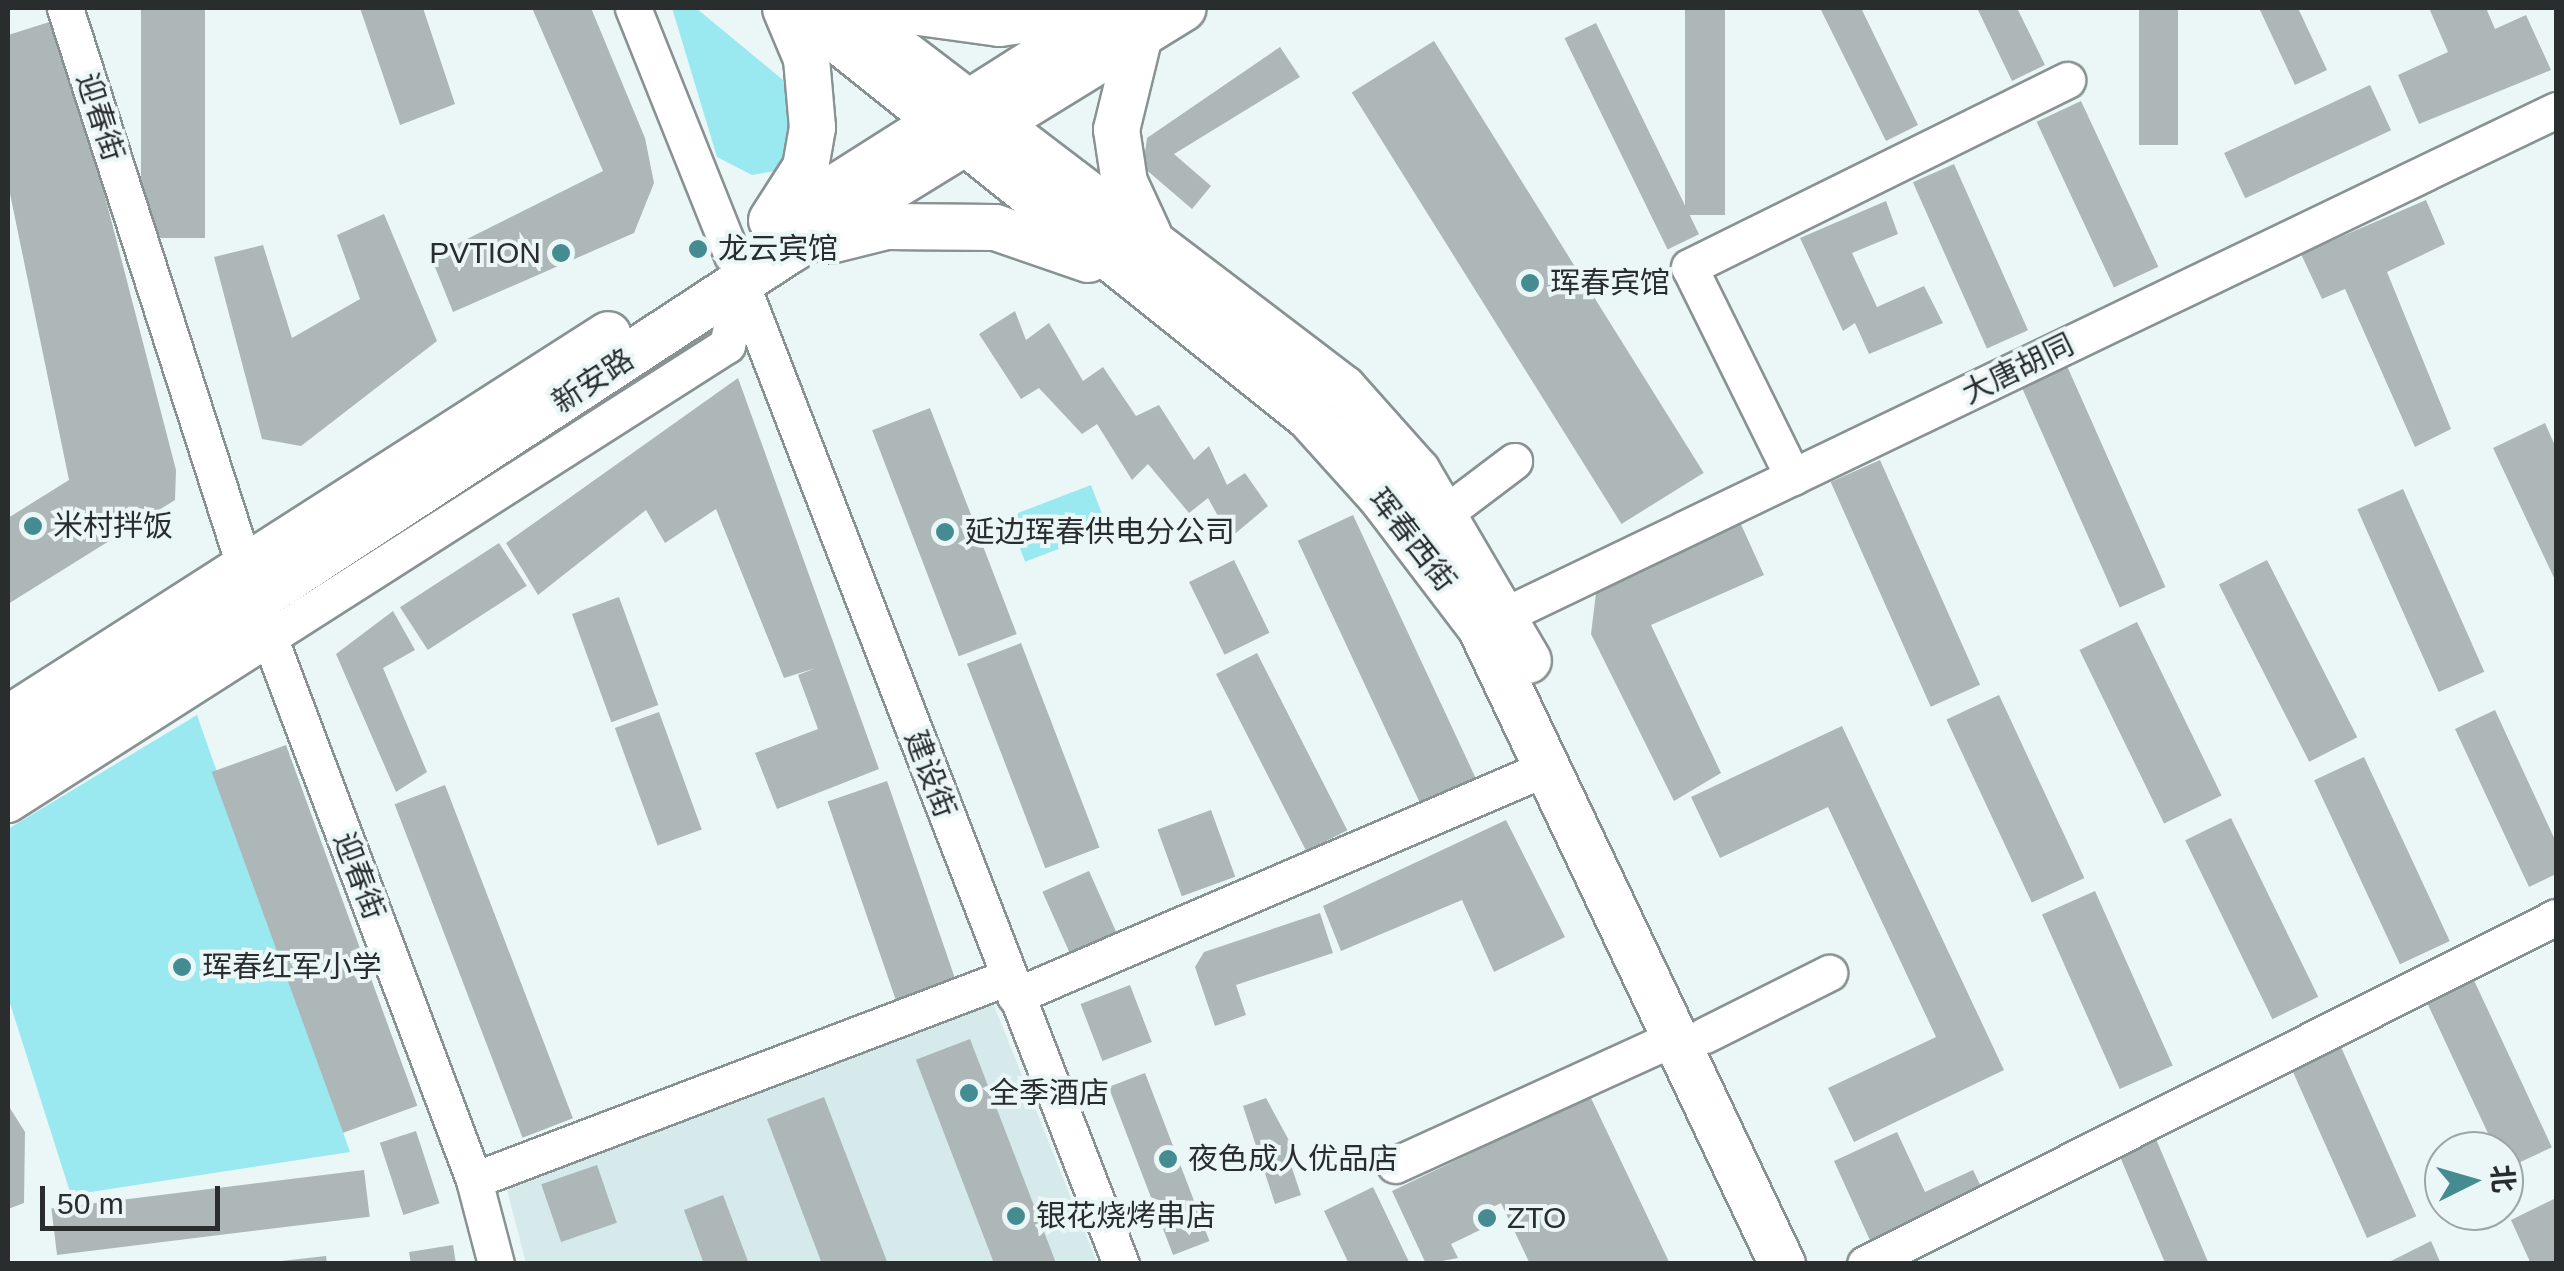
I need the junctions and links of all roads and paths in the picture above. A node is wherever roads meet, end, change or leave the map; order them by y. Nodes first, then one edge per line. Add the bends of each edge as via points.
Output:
1 (65, 8) edge
2 (634, 8) edge
3 (785, 8) edge
4 (798, 8) edge
5 (844, 8) edge
6 (890, 8) edge
7 (1102, 8) edge
8 (1183, 8) edge
9 (1128, 23) edge
10 (2067, 80) dead end
11 (2556, 110) edge
12 (964, 120) junction
13 (1135, 255) junction
14 (756, 256) junction
15 (1514, 462) dead end
16 (1793, 477) junction
17 (1444, 514) junction
18 (257, 603) junction
19 (1493, 620) junction
20 (8, 718) edge
21 (8, 761) edge
22 (1546, 768) junction
23 (8, 804) edge
24 (2556, 917) edge
25 (1829, 972) dead end
26 (1012, 986) junction
27 (1692, 1035) junction
28 (1395, 1165) dead end
29 (474, 1180) junction
30 (496, 1264) edge
31 (1121, 1264) edge
32 (1782, 1264) edge
33 (1813, 1264) edge
34 (1864, 1264) edge

1 - 18 street, 迎春街
2 - 14 street, 建设街
3 - 14 main road via 806,58 812,127 805,167
4 - 12 main road, 珲春西街
5 - 12 main road, 珲春西街
6 - 7 main road via 1000,24
8 - 9 main road, 新安路
9 - 12 main road, 新安路
9 - 13 main road via 1116,129
10 - 16 street via 1689,267
11 - 16 street, 大唐胡同
12 - 13 main road, 珲春西街
12 - 14 main road, 新安路
13 - 14 main road via 995,226 886,226
13 - 17 main road, 珲春西街 via 1343,388
13 - 19 main road, 珲春西街 via 1309,417
14 - 18 main road, 新安路
14 - 18 street via 727,345
14 - 26 street, 建设街
15 - 17 street
16 - 19 street, 大唐胡同
17 - 19 main road, 珲春西街
18 - 20 main road, 新安路
18 - 21 main road, 新安路
18 - 23 street
18 - 29 street, 迎春街
19 - 22 main road, 珲春西街
19 - 27 main road, 珲春西街
22 - 26 street
22 - 27 main road, 珲春西街
24 - 34 street
25 - 27 street
26 - 29 street
26 - 31 street, 建设街
27 - 28 street
27 - 32 main road, 珲春西街
27 - 33 main road, 珲春西街
29 - 30 street, 迎春街

